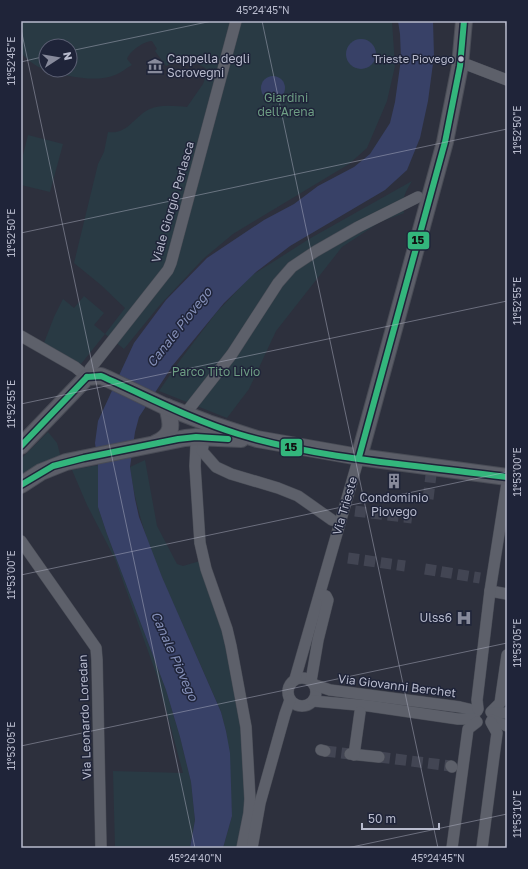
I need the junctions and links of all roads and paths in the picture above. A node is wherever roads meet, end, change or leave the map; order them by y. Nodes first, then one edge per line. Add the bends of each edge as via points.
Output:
1 (236, 21) edge
2 (464, 21) edge
3 (460, 66) junction
4 (507, 80) edge
5 (418, 196) dead end
6 (21, 336) edge
7 (88, 373) junction
8 (166, 407) junction
9 (185, 414) junction
10 (257, 439) junction
11 (154, 444) junction
12 (21, 446) edge
13 (359, 457) junction
14 (507, 477) edge
15 (507, 483) edge
16 (21, 485) edge
17 (332, 520) dead end
18 (22, 543) edge
19 (490, 591) junction
20 (320, 594) junction
21 (507, 594) edge
22 (507, 655) edge
23 (295, 679) junction
24 (313, 683) junction
25 (290, 700) junction
26 (313, 701) junction
27 (360, 712) dead end
28 (507, 713) edge
29 (477, 715) junction
30 (492, 717) junction
31 (507, 726) edge
32 (378, 757) tunnel mouth
33 (266, 782) junction
34 (250, 799) junction
35 (101, 848) edge
36 (242, 848) edge
37 (252, 848) edge
38 (452, 848) edge
39 (482, 848) edge

1 - 7 street, Viale Giorgio Perlasca via 171,263
2 - 3 street, Via Trieste
3 - 4 street via 468,65
3 - 13 street, Via Trieste via 445,142
5 - 9 street via 358,227 292,267 278,283 232,354
6 - 7 street
7 - 8 street via 108,379
7 - 12 street
8 - 9 street
8 - 11 street via 171,426 169,433 165,440
9 - 10 street
10 - 11 street via 196,437
10 - 13 street
11 - 16 street via 53,466
13 - 14 street
13 - 20 street, Via Trieste
15 - 19 street
17 - 34 street via 298,496 216,467 199,445 195,466 200,543 206,569 227,629 235,665 246,727
18 - 35 street, Via Leonardo Loredan via 96,648
19 - 21 street
19 - 29 street
20 - 23 street, Via Trieste
20 - 24 street via 328,600 318,640
22 - 30 street via 500,703
23 - 24 street via 305,678
23 - 25 street, Via Trieste via 288,689
24 - 26 street via 317,694
24 - 29 street, Via Giovanni Berchet via 330,690 460,707
25 - 26 street via 296,705 303,706
25 - 33 street, Via Trieste
26 - 29 street, Via Giovanni Berchet via 458,719
27 - 32 street via 352,755
28 - 30 street
29 - 30 street via 487,708
29 - 30 street via 479,725 486,726
29 - 38 street via 468,729
30 - 31 street
30 - 39 street via 497,732
33 - 34 street via 256,779
33 - 37 street, Via Trieste
34 - 36 street

